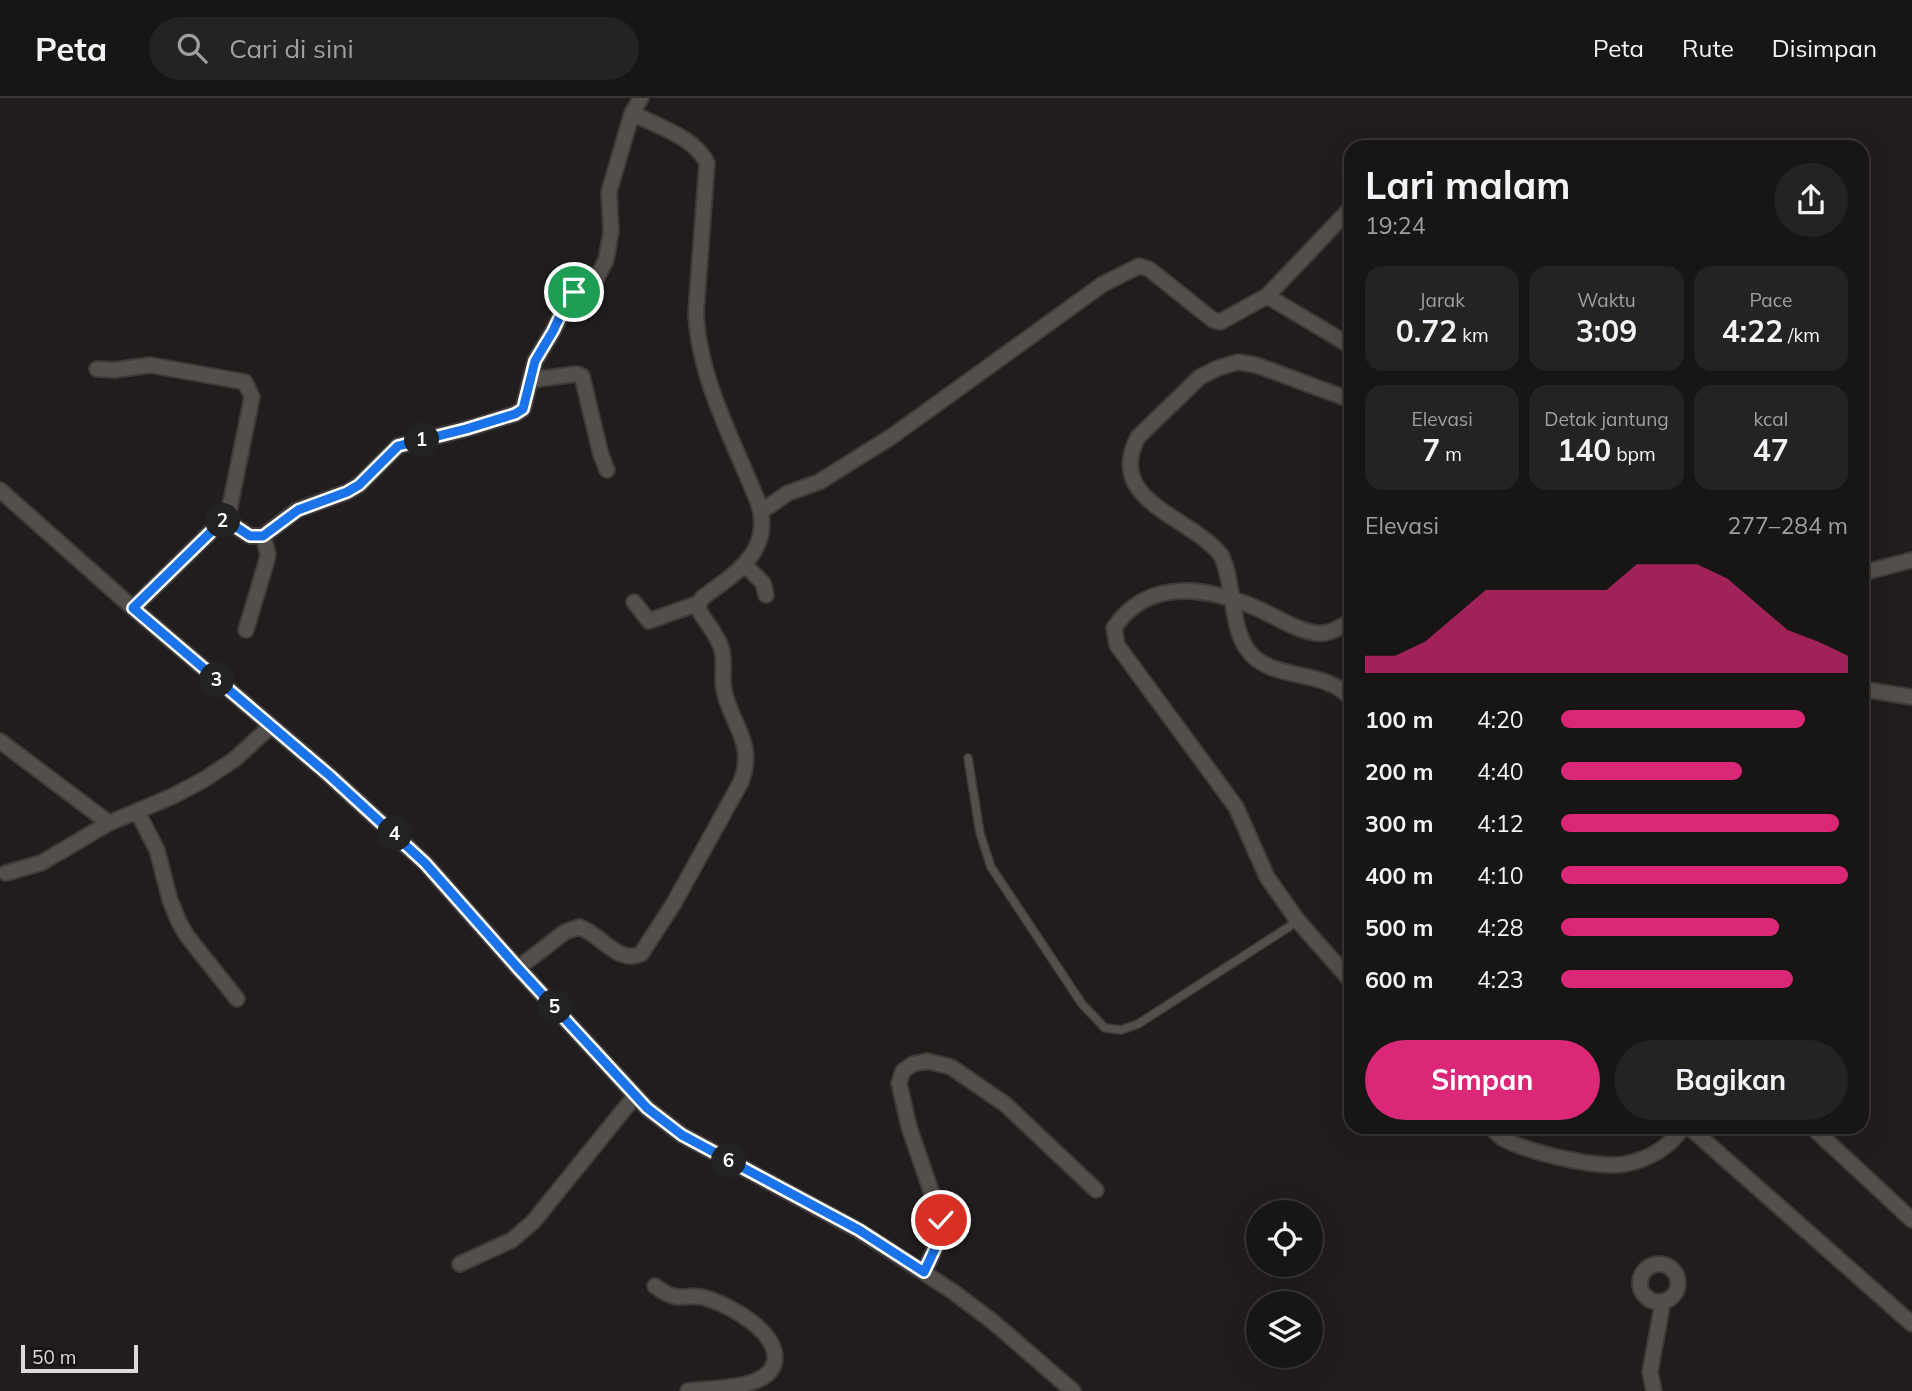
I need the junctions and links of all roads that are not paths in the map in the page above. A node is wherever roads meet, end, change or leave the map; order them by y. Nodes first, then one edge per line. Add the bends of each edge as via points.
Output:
1 (641, 98) edge
2 (632, 113) junction
3 (1344, 215) edge
4 (1266, 296) junction
5 (1344, 342) edge
6 (97, 369) dead end
7 (530, 380) junction
8 (1344, 397) edge
9 (607, 470) dead end
10 (0, 490) edge
11 (762, 511) junction
12 (227, 521) junction
13 (263, 536) junction
14 (1912, 560) edge
15 (745, 565) junction
16 (1869, 571) edge
17 (766, 595) dead end
18 (1231, 598) junction
19 (634, 602) dead end
20 (699, 603) junction
21 (133, 608) junction
22 (1344, 624) edge
23 (246, 630) dead end
24 (1869, 691) edge
25 (1344, 693) edge
26 (1912, 697) edge
27 (271, 726) junction
28 (0, 741) edge
29 (968, 758) dead end
30 (137, 811) junction
31 (109, 822) junction
32 (6, 873) dead end
33 (1298, 921) junction
34 (518, 968) junction
35 (1344, 973) edge
36 (237, 999) dead end
37 (635, 1096) junction
38 (1498, 1134) edge
39 (1678, 1134) edge
40 (1697, 1134) edge
41 (1820, 1134) edge
42 (1096, 1190) dead end
43 (1912, 1220) edge
44 (460, 1264) dead end
45 (924, 1272) junction
46 (655, 1286) dead end
47 (1663, 1301) dead end
48 (1912, 1324) edge
49 (688, 1391) edge
50 (1073, 1391) edge
51 (1654, 1391) edge

1 - 2 street
2 - 7 street via 609,192 611,232 606,260 591,289 570,295 535,361
2 - 11 street via 693,145 707,163 697,337 705,370
3 - 4 street
4 - 5 street
4 - 11 street via 1220,322 1149,269 1128,270 891,437
6 - 12 street via 150,365 245,382 252,397
7 - 9 street via 582,376
7 - 13 street via 526,403 515,414 398,446 359,485 298,510
8 - 18 street via 1238,362 1200,377 1132,447 1129,463 1135,486 1147,500 1215,547 1224,562
10 - 21 street
11 - 15 street via 763,530
12 - 13 street via 250,536
12 - 21 street via 217,525
13 - 23 street via 268,554
14 - 16 street
15 - 17 street via 763,583
15 - 20 street
18 - 22 street via 1318,633
18 - 25 street via 1240,636 1259,662 1334,684
18 - 33 street via 1192,591 1154,595 1123,614 1114,628 1115,637 1236,807 1267,877
19 - 20 street via 649,621
20 - 34 street via 722,648 726,701 743,736 747,759 741,782 641,954 621,954 579,926
21 - 27 street
24 - 26 street
27 - 30 street via 205,779
27 - 34 street via 425,863
28 - 31 street
29 - 33 lane via 980,833 991,867 1082,1004 1105,1028 1121,1030 1138,1024
30 - 31 street
30 - 36 street via 157,850 179,922
31 - 32 street via 41,863
33 - 35 street
34 - 37 street
37 - 44 street via 533,1222 512,1240
37 - 45 street via 682,1135 859,1230
38 - 39 street via 1554,1156 1622,1165 1655,1155
40 - 48 street
41 - 43 street
42 - 45 street via 1005,1104 951,1067 927,1060 913,1064 903,1071 899,1083 941,1220 941,1236
45 - 50 street via 992,1321
46 - 49 street via 670,1297 709,1299 749,1320 771,1343 775,1358 760,1381
47 - 51 street via 1650,1372

